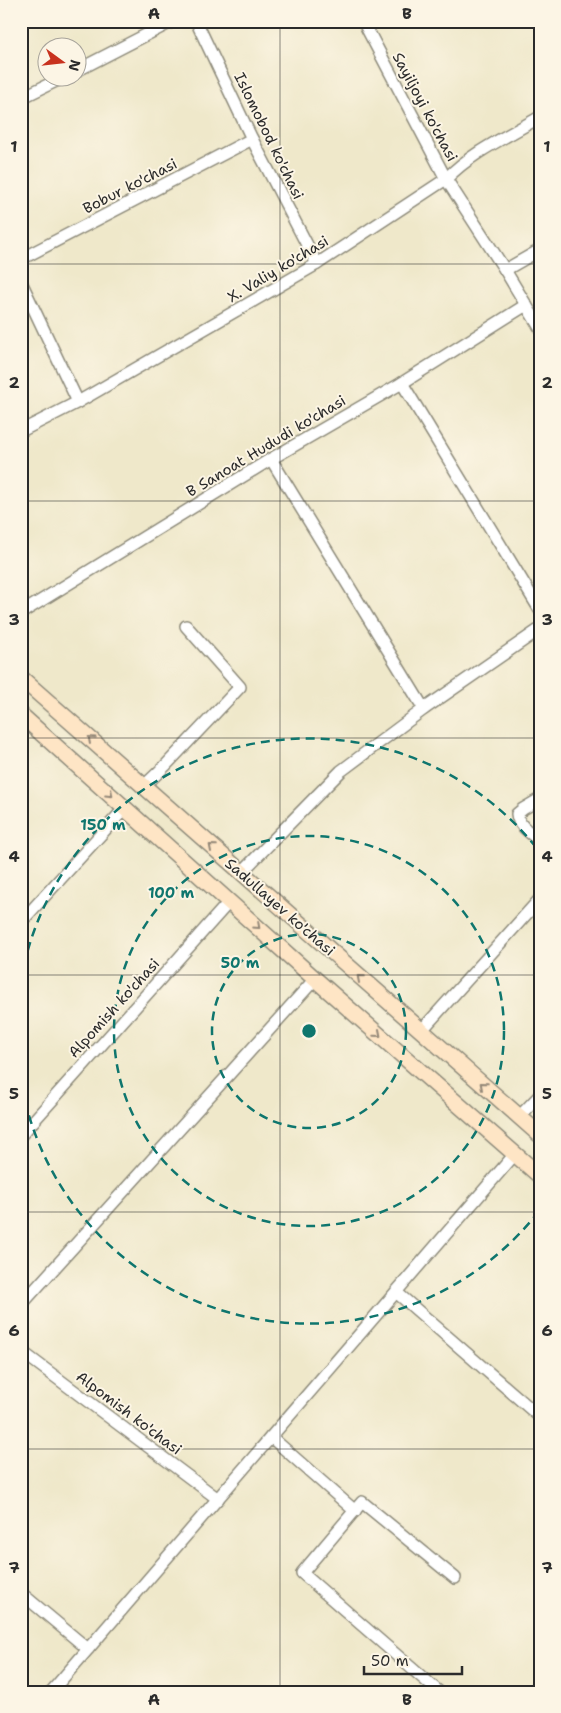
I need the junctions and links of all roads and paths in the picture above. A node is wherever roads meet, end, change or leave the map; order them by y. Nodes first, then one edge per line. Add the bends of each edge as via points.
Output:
1 (173, 21) edge
2 (196, 21) edge
3 (363, 21) edge
4 (88, 65) edge
5 (42, 88) edge
6 (21, 98) edge
7 (540, 117) edge
8 (252, 139) junction
9 (446, 179) junction
10 (540, 250) edge
11 (21, 259) edge
12 (317, 264) junction
13 (505, 270) junction
14 (21, 282) edge
15 (526, 305) junction
16 (540, 328) edge
17 (402, 383) junction
18 (78, 402) junction
19 (21, 431) edge
20 (271, 459) junction
21 (540, 610) edge
22 (21, 612) edge
23 (186, 626) dead end
24 (540, 629) edge
25 (21, 678) edge
26 (424, 709) junction
27 (23, 721) edge
28 (144, 786) junction
29 (540, 799) edge
30 (125, 808) junction
31 (540, 841) edge
32 (241, 873) junction
33 (540, 899) edge
34 (229, 902) junction
35 (21, 922) edge
36 (315, 978) junction
37 (420, 1031) junction
38 (540, 1095) edge
39 (519, 1117) junction
40 (21, 1134) edge
41 (540, 1135) edge
42 (515, 1154) junction
43 (540, 1176) edge
44 (396, 1292) junction
45 (21, 1305) edge
46 (21, 1351) edge
47 (540, 1417) edge
48 (271, 1437) junction
49 (218, 1499) junction
50 (355, 1510) junction
51 (455, 1578) dead end
52 (21, 1593) edge
53 (88, 1649) junction
54 (540, 1683) edge
55 (50, 1692) edge
56 (439, 1692) edge
57 (533, 1692) edge

1 - 4 street
2 - 8 street, Islomobod ko'chasi
3 - 9 street, Sayiljoyi ko'chasi
5 - 6 street
7 - 9 street, X. Valiy ko'chasi via 475,155
8 - 11 street, Bobur ko'chasi
8 - 12 street, Islomobod ko'chasi
9 - 12 street, X. Valiy ko'chasi
9 - 13 street, Sayiljoyi ko'chasi
10 - 13 street
12 - 18 street, X. Valiy ko'chasi
13 - 15 street, Sayiljoyi ko'chasi
14 - 18 street
15 - 16 street, Sayiljoyi ko'chasi
15 - 17 street, B Sanoat Hududi ko'chasi
17 - 20 street, B Sanoat Hududi ko'chasi
17 - 21 street
18 - 19 street, X. Valiy ko'chasi
20 - 22 street, B Sanoat Hududi ko'chasi
20 - 26 street
23 - 28 street via 240,687
24 - 26 street
28 -> 25 main road, Sadullayev ko'chasi
26 - 32 street via 341,771
27 -> 30 main road, Sadullayev ko'chasi
32 -> 28 main road, Sadullayev ko'chasi
29 - 31 street via 517,814 522,825
30 - 34 main road, Sadullayev ko'chasi
30 - 35 street
37 -> 32 main road, Sadullayev ko'chasi
33 - 37 street
34 -> 36 main road, Sadullayev ko'chasi
34 - 40 street, Alpomish ko'chasi
36 -> 42 main road, Sadullayev ko'chasi
36 - 45 street
39 -> 37 main road, Sadullayev ko'chasi
38 - 39 street
39 - 41 main road, Sadullayev ko'chasi
42 - 43 main road, Sadullayev ko'chasi
42 - 44 street
44 - 47 street
44 - 48 street
46 - 49 street, Alpomish ko'chasi
48 - 49 street
48 - 50 street
49 - 53 street
50 - 51 street via 362,1502
50 - 56 street via 302,1573
52 - 53 street
53 - 55 street
54 - 57 street

